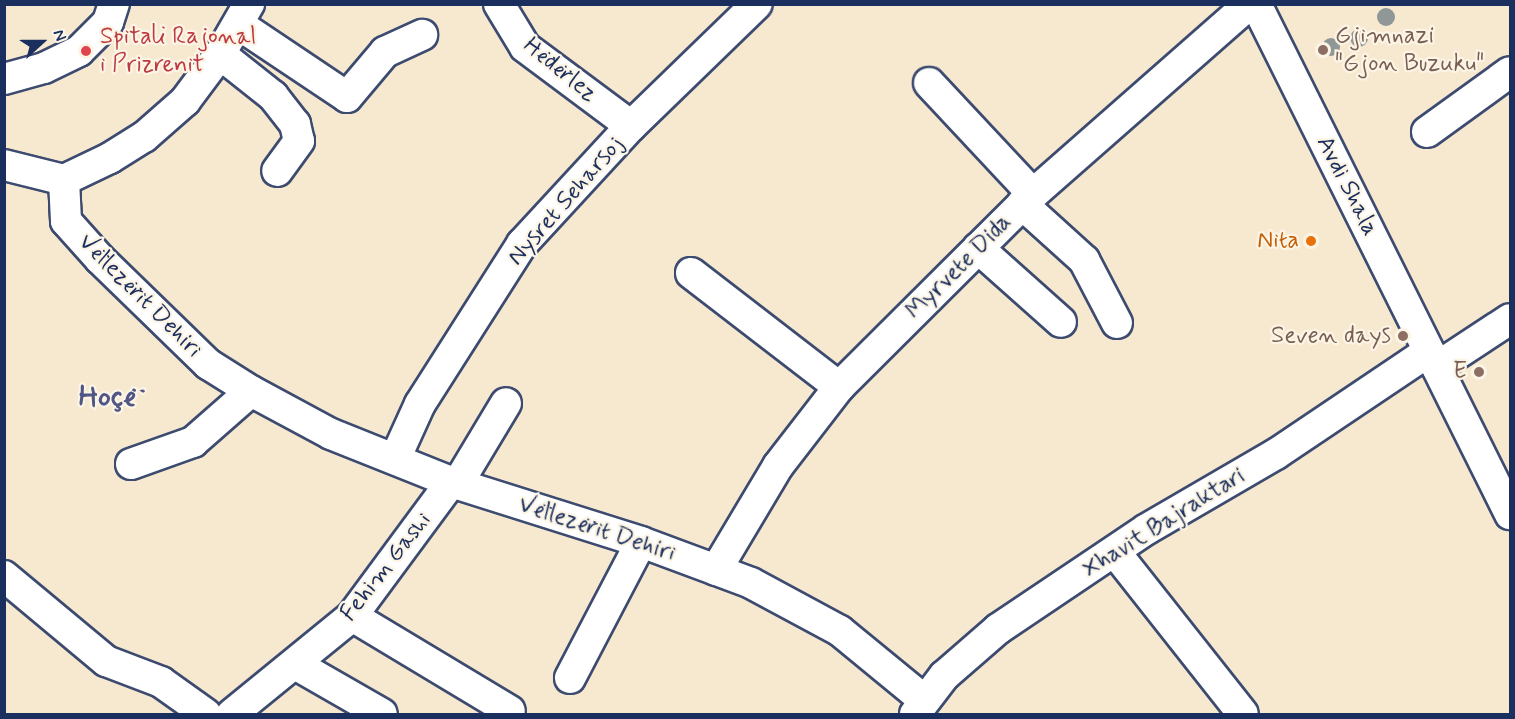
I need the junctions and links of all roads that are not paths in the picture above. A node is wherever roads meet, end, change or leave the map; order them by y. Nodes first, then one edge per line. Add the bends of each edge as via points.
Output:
1 (114, 4) edge
2 (499, 4) edge
3 (757, 4) edge
4 (1249, 4) edge
5 (1256, 4) edge
6 (243, 14) edge
7 (422, 35) dead end
8 (220, 54) junction
9 (1510, 72) edge
10 (4, 79) edge
11 (930, 84) dead end
12 (631, 126) junction
13 (1427, 132) dead end
14 (4, 165) edge
15 (277, 171) dead end
16 (64, 180) junction
17 (1028, 199) junction
18 (978, 248) junction
19 (691, 273) dead end
20 (1510, 319) edge
21 (1061, 322) dead end
22 (1117, 323) dead end
23 (1433, 359) junction
24 (839, 387) junction
25 (251, 391) junction
26 (506, 403) dead end
27 (395, 459) junction
28 (131, 464) dead end
29 (455, 483) junction
30 (1510, 514) edge
31 (641, 542) junction
32 (1115, 552) junction
33 (716, 570) junction
34 (10, 591) edge
35 (352, 616) junction
36 (295, 664) junction
37 (570, 678) dead end
38 (920, 707) edge
39 (510, 711) dead end
40 (206, 714) edge
41 (232, 714) edge
42 (382, 714) edge
43 (1243, 714) edge

1 - 10 street via 108,22 79,51 44,68
2 - 12 street, Hëdërlez via 525,47
3 - 12 street, Nysret Seharsoj
4 - 17 street, Myrvete Dida
5 - 23 street, Avdi Shala
6 - 7 street via 347,97 385,52
6 - 8 street
8 - 15 street via 273,96 295,124 298,141
8 - 16 street via 185,101 144,137
9 - 13 street
11 - 17 street
12 - 27 street, Nysret Seharsoj via 522,244 420,404
14 - 16 street
16 - 25 street, Vëllezërit Dehiri via 66,221 99,259 208,364
17 - 18 street, Myrvete Dida
17 - 22 street via 1084,260 1110,303
18 - 21 street
18 - 24 street, Myrvete Dida
19 - 24 street
20 - 23 street, Xhavit Bajraktari
23 - 30 street, Avdi Shala
23 - 32 street, Xhavit Bajraktari via 1147,529
24 - 33 street, Myrvete Dida via 778,466
25 - 27 street, Vëllezërit Dehiri via 331,434
25 - 28 street via 193,442
26 - 29 street, Fehim Gashi
27 - 29 street, Vëllezërit Dehiri
29 - 31 street, Vëllezërit Dehiri
29 - 35 street, Fehim Gashi
31 - 33 street, Vëllezërit Dehiri
31 - 37 street
32 - 38 street, Xhavit Bajraktari via 998,629 944,676
32 - 43 street
33 - 38 street, Vëllezërit Dehiri via 751,583 840,631
34 - 40 street via 106,661 160,682
35 - 36 street, Fehim Gashi
35 - 39 street
36 - 41 street, Fehim Gashi
36 - 42 street

